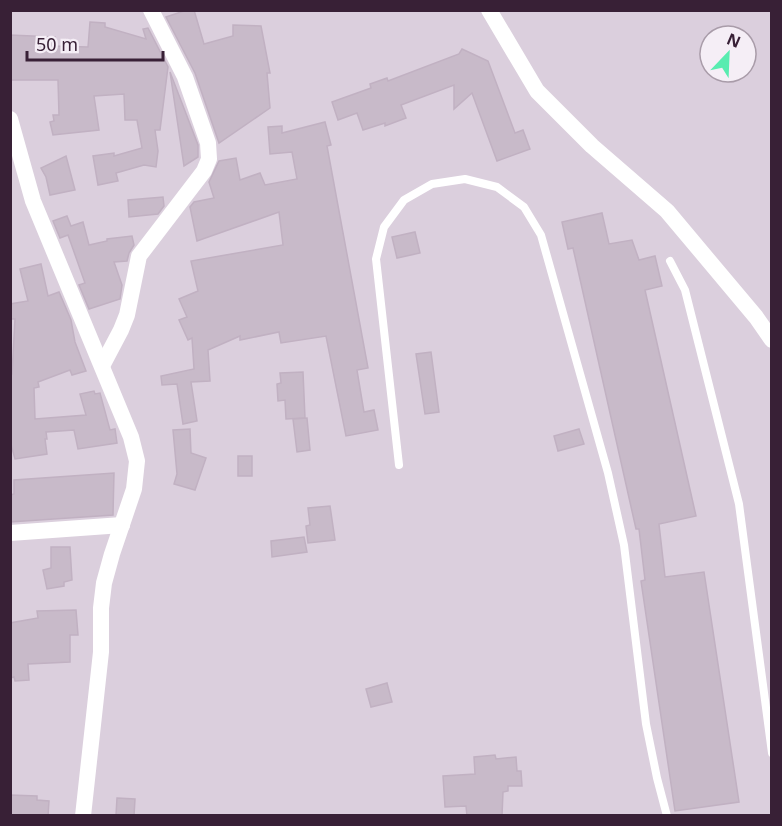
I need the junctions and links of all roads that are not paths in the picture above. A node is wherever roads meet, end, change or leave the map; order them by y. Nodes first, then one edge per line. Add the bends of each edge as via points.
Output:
1 (151, 10) edge
2 (489, 10) edge
3 (10, 119) edge
4 (670, 261) dead end
5 (771, 340) edge
6 (102, 366) junction
7 (399, 465) dead end
8 (122, 525) junction
9 (10, 533) edge
10 (771, 753) edge
11 (83, 816) edge
12 (667, 816) edge

1 - 6 street via 185,77 208,142 209,159 139,256 122,330
2 - 5 street via 537,91 592,146 667,211
3 - 6 street via 33,201
4 - 10 lane via 685,290 739,504
6 - 8 street via 137,461 134,489
7 - 12 lane via 376,259 384,227 404,200 432,184 465,179 497,187 524,207 541,235 608,473 624,545 646,724
8 - 9 street
8 - 11 street via 103,591 101,652

